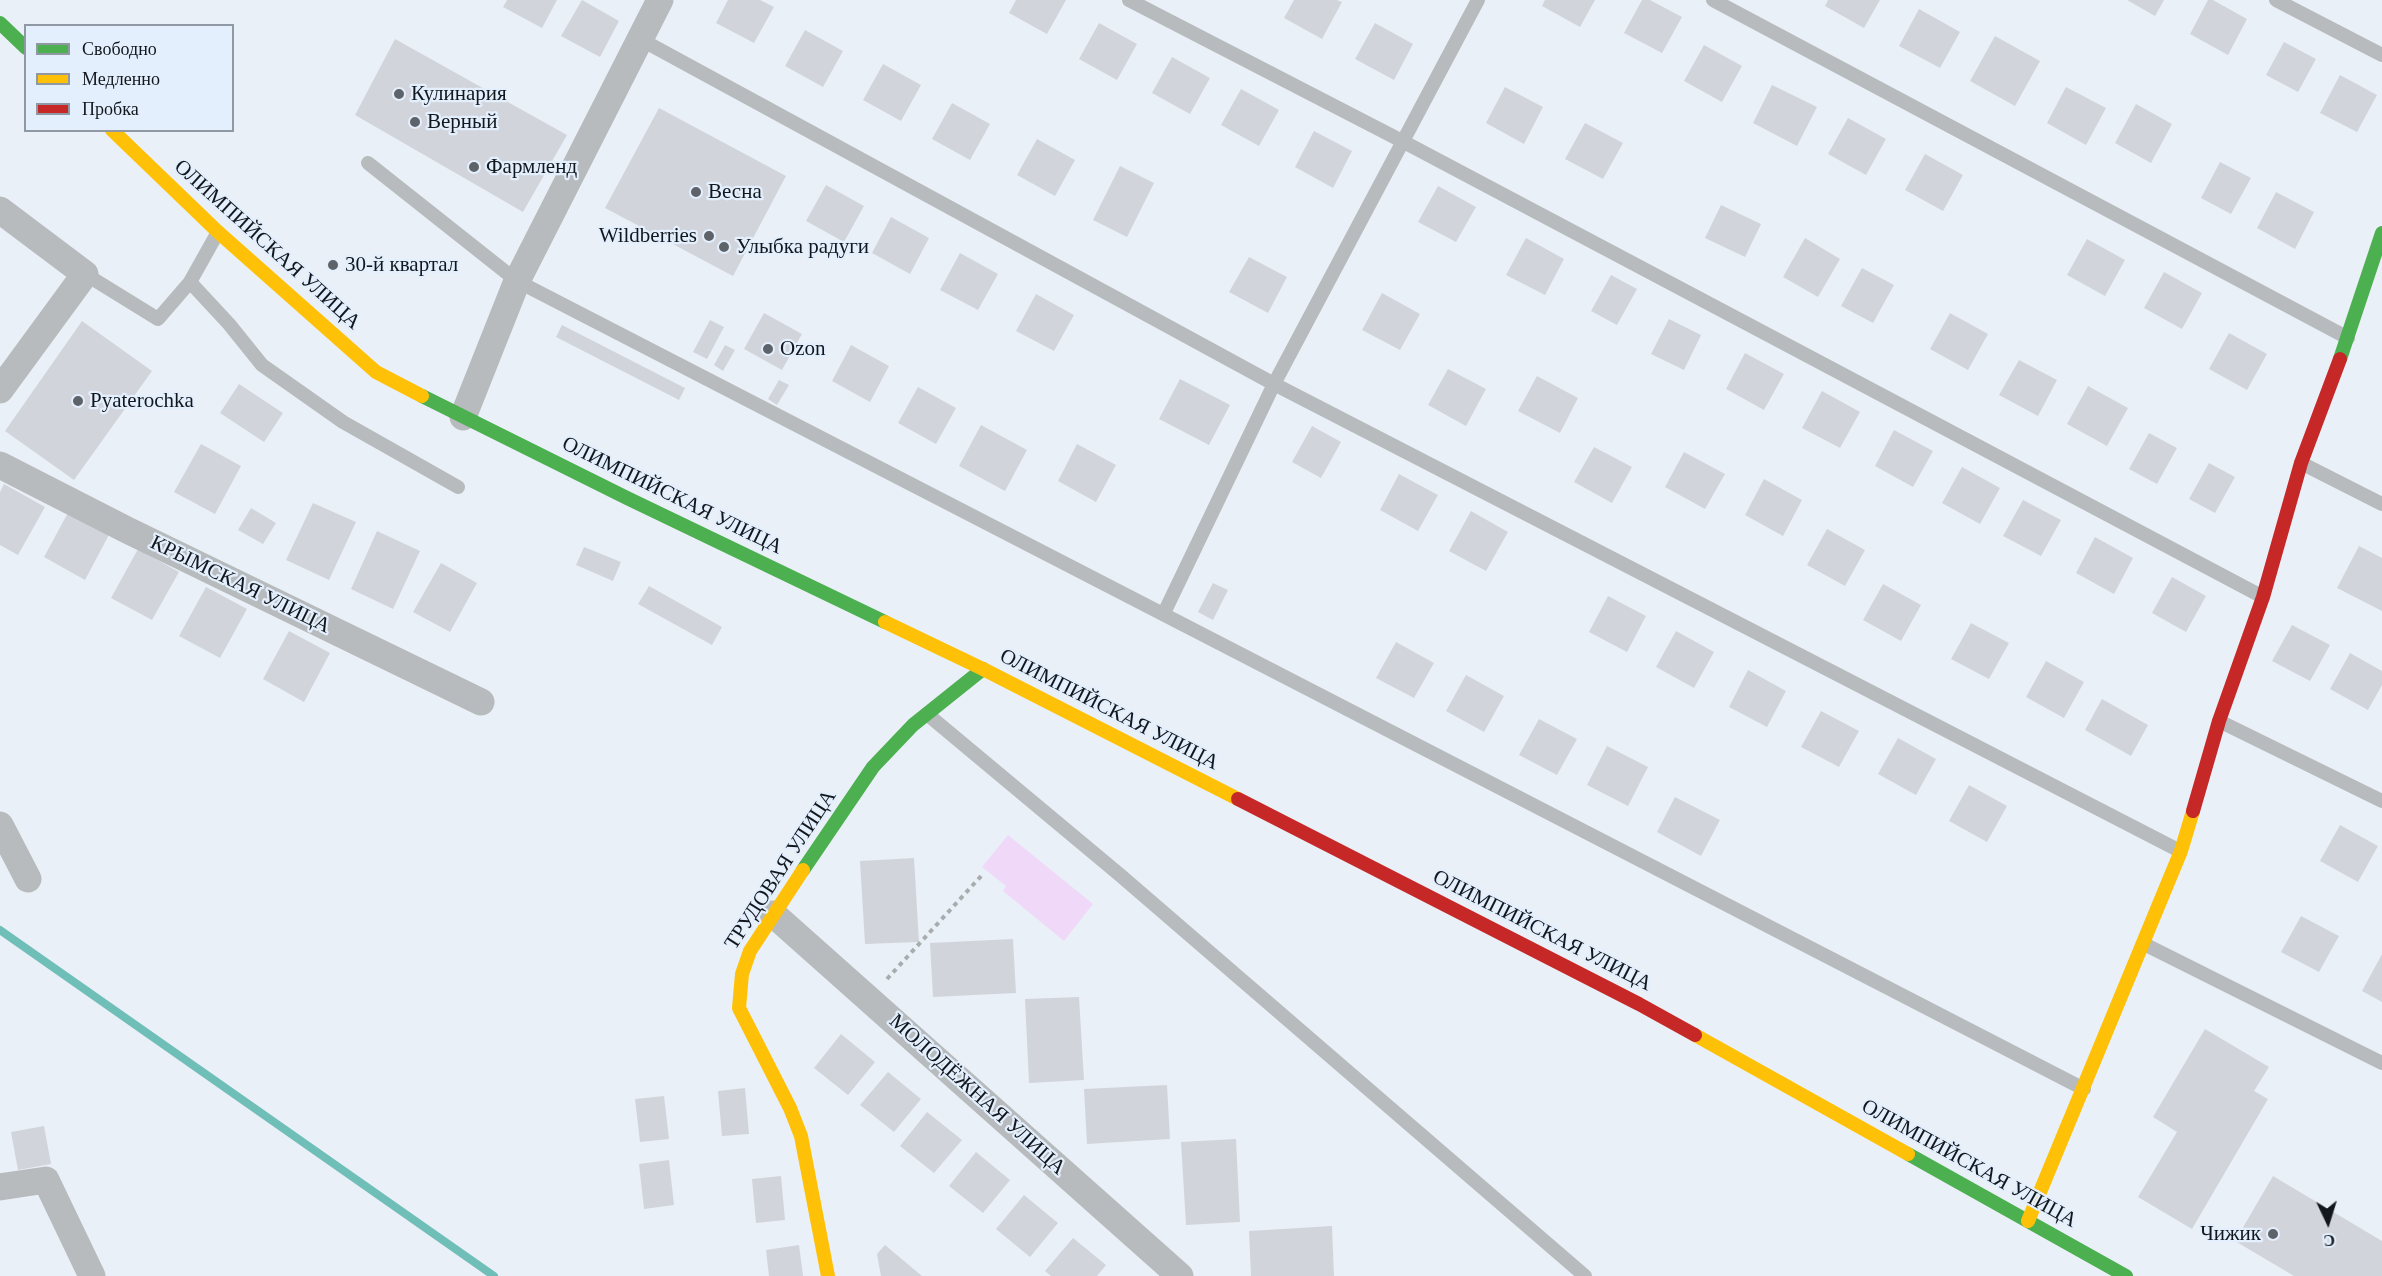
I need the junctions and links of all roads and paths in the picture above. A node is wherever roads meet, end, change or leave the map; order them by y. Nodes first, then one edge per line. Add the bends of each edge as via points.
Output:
1 (660, 0) edge
2 (1129, 0) edge
3 (1478, 0) edge
4 (1713, 0) edge
5 (2276, 0) edge
6 (0, 23) edge
7 (640, 39) junction
8 (24, 46) edge
9 (2382, 55) edge
10 (114, 132) edge
11 (1402, 141) junction
12 (368, 163) dead end
13 (0, 210) edge
14 (218, 232) junction
15 (2382, 233) edge
16 (85, 274) junction
17 (517, 281) junction
18 (190, 282) junction
19 (2348, 338) junction
20 (1274, 384) junction
21 (0, 390) edge
22 (463, 417) junction
23 (2301, 463) junction
24 (0, 465) edge
25 (458, 487) dead end
26 (2382, 504) edge
27 (2263, 597) junction
28 (1164, 613) junction
29 (983, 669) junction
30 (481, 702) dead end
31 (926, 714) junction
32 (2219, 721) junction
33 (2382, 801) edge
34 (0, 825) edge
35 (2181, 851) junction
36 (984, 873) dead end
37 (28, 879) dead end
38 (773, 914) junction
39 (2144, 944) junction
40 (868, 999) junction
41 (2382, 1063) edge
42 (2084, 1089) junction
43 (0, 1187) edge
44 (2028, 1221) junction
45 (92, 1276) edge
46 (828, 1276) edge
47 (1180, 1276) edge
48 (1585, 1276) edge
49 (2126, 1276) edge

1 - 7 street
2 - 11 lane
3 - 11 lane
4 - 19 lane
5 - 9 lane
6 - 8 street
7 - 17 street
7 - 20 lane
10 - 14 street, ОЛИМПИЙСКАЯ УЛИЦА
11 - 20 lane
11 - 27 lane
12 - 17 lane
13 - 16 street
14 - 18 lane
14 - 22 street, ОЛИМПИЙСКАЯ УЛИЦА via 376,372
15 - 19 street
16 - 18 lane via 158,319
16 - 21 street
17 - 22 street
17 - 28 lane
18 - 25 lane via 262,365 343,422
19 - 23 street
20 - 28 lane
20 - 35 lane
22 - 29 street, ОЛИМПИЙСКАЯ УЛИЦА
23 - 26 lane
23 - 27 street
24 - 30 street, КРЫМСКАЯ УЛИЦА
27 - 32 street
28 - 42 lane
29 - 31 street, ТРУДОВАЯ УЛИЦА
29 - 44 street, ОЛИМПИЙСКАЯ УЛИЦА via 1639,1004
31 - 38 street, ТРУДОВАЯ УЛИЦА via 873,767
31 - 48 lane via 1129,882
32 - 33 lane
32 - 35 street
34 - 37 street
35 - 39 street
36 - 40 path
38 - 40 street, МОЛОДЁЖНАЯ УЛИЦА
38 - 46 street, ТРУДОВАЯ УЛИЦА via 743,966 739,1008 801,1136
39 - 41 lane
39 - 42 street
40 - 47 street, МОЛОДЁЖНАЯ УЛИЦА
42 - 44 street
43 - 45 street via 46,1180
44 - 49 street, ОЛИМПИЙСКАЯ УЛИЦА

